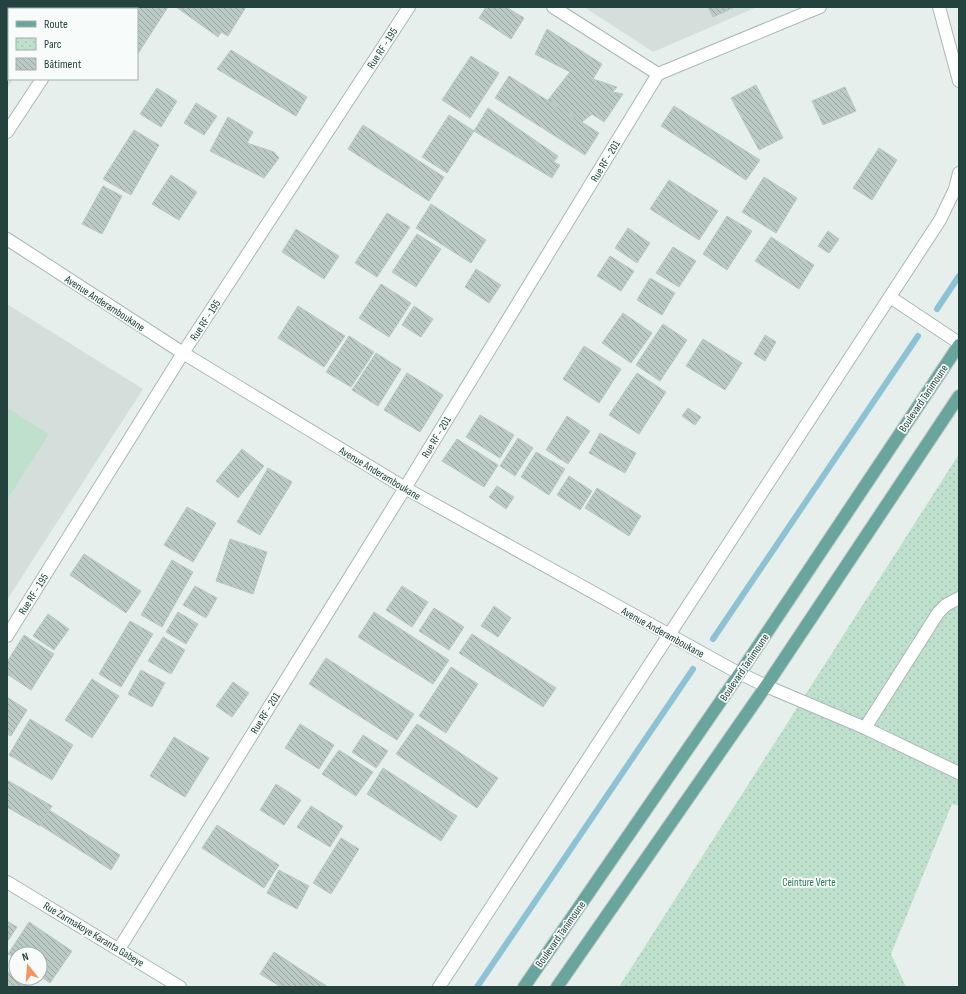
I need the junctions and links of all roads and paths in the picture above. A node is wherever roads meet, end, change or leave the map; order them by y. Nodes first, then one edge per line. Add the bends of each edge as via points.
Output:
1 (409, 7) edge
2 (553, 7) edge
3 (820, 7) edge
4 (939, 7) edge
5 (658, 74) junction
6 (41, 80) edge
7 (959, 81) edge
8 (7, 132) edge
9 (959, 173) edge
10 (7, 239) edge
11 (890, 297) junction
12 (959, 344) edge
13 (183, 354) junction
14 (959, 396) edge
15 (405, 488) junction
16 (959, 598) edge
17 (669, 635) junction
18 (7, 636) edge
19 (740, 674) junction
20 (766, 686) junction
21 (865, 728) junction
22 (959, 773) edge
23 (7, 882) edge
24 (119, 949) junction
25 (180, 987) edge
26 (438, 987) edge
27 (524, 987) edge
28 (557, 987) edge

1 - 13 street, Rue RF - 195
2 - 5 street
3 - 5 street
4 - 7 street
5 - 15 street, Rue RF - 201
6 - 8 street
9 - 11 street via 955,189 940,220
10 - 13 street, Avenue Anderamboukane
11 - 12 street
11 - 17 street
12 - 19 main road, Boulevard Tanimoune
13 - 15 street, Avenue Anderamboukane
13 - 18 street, Rue RF - 195
14 - 20 main road
15 - 17 street, Avenue Anderamboukane
15 - 24 street, Rue RF - 201
16 - 21 street via 938,613
17 - 19 street, Avenue Anderamboukane
17 - 26 street
19 - 20 street, Avenue Anderamboukane
19 - 27 main road, Boulevard Tanimoune
20 - 21 street, Avenue Anderamboukane
20 - 28 main road
21 - 22 street, Avenue Anderamboukane
23 - 24 street, Rue Zarmakoye Karanta Gabeye
24 - 25 street, Rue Zarmakoye Karanta Gabeye

